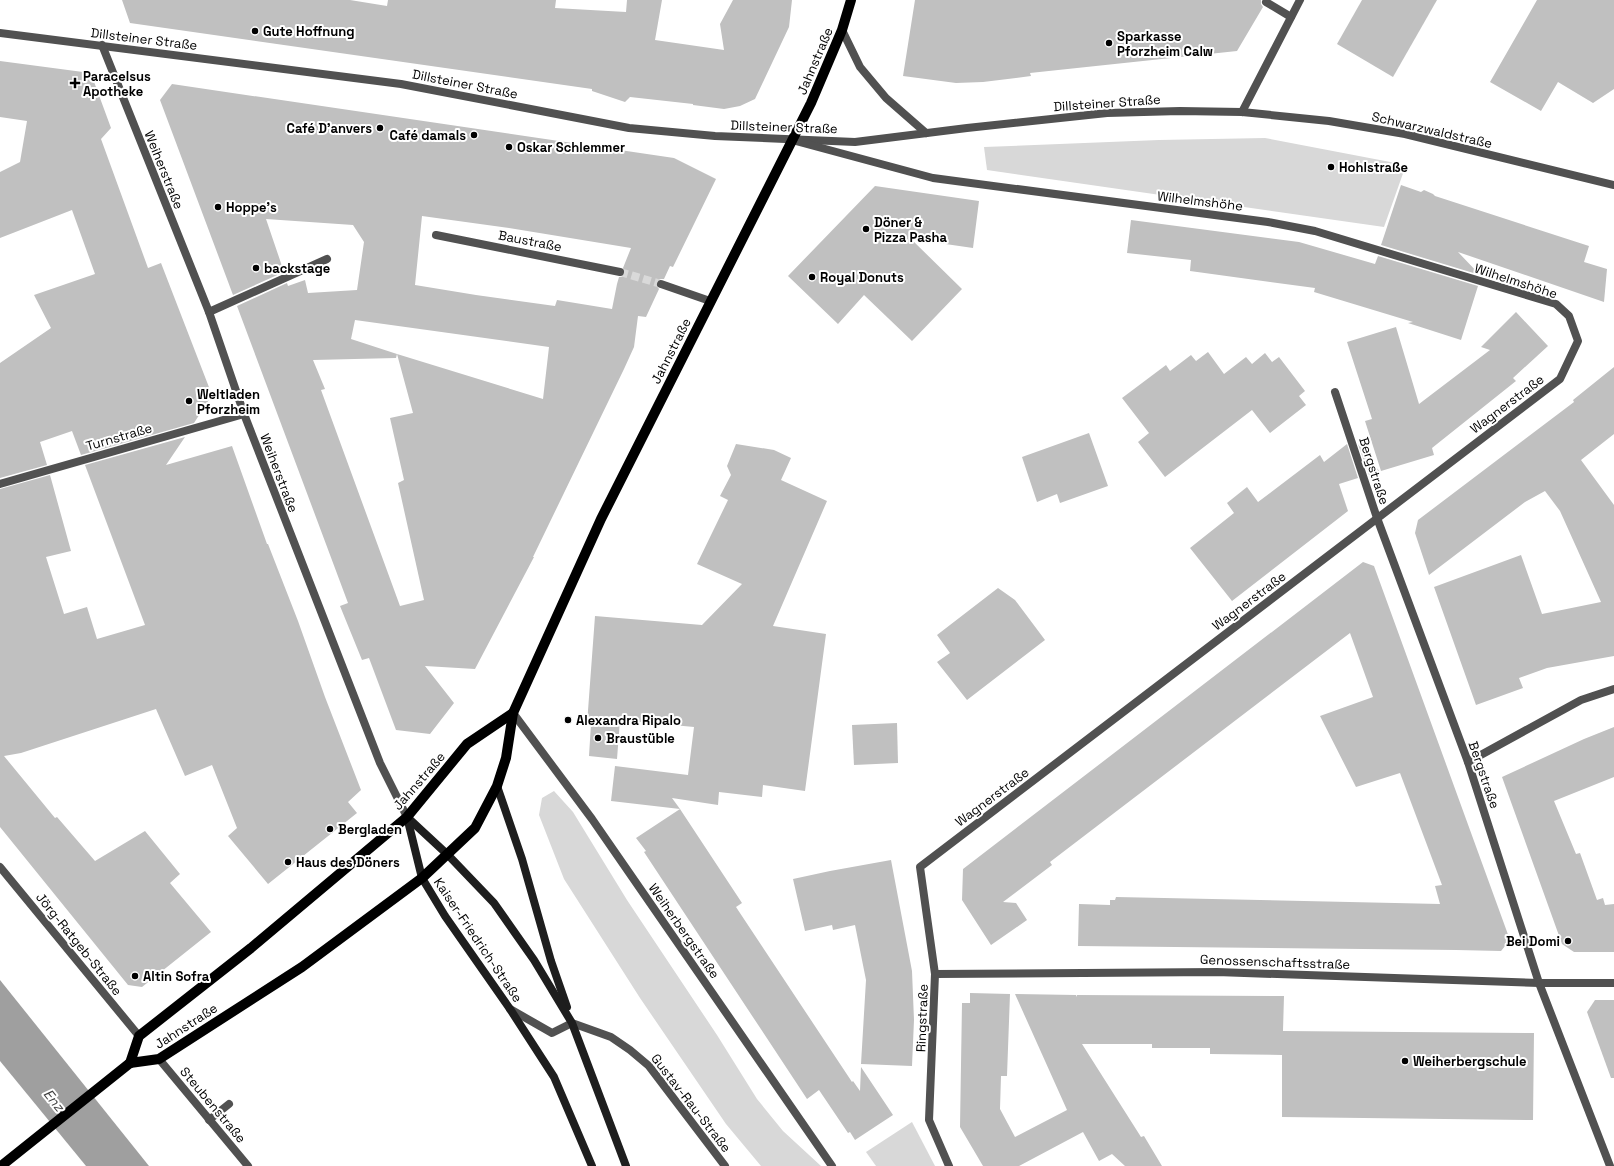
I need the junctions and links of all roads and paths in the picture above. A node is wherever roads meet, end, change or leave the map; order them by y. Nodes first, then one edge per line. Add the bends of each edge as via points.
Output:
1 (851, 0) edge
2 (1300, 0) edge
3 (1266, 2) dead end
4 (1291, 17) junction
5 (842, 30) junction
6 (0, 33) edge
7 (102, 45) junction
8 (1242, 112) junction
9 (926, 133) junction
10 (792, 140) junction
11 (1614, 185) edge
12 (436, 235) dead end
13 (327, 259) dead end
14 (620, 272) tunnel mouth
15 (661, 284) tunnel mouth
16 (710, 302) junction
17 (209, 312) junction
18 (1578, 342) joint
19 (1335, 392) dead end
20 (244, 414) junction
21 (0, 484) edge
22 (1377, 518) junction
23 (1614, 689) edge
24 (513, 713) junction
25 (1468, 762) junction
26 (497, 786) junction
27 (407, 817) junction
28 (448, 854) junction
29 (0, 867) edge
30 (920, 867) joint
31 (422, 878) junction
32 (935, 974) junction
33 (1540, 983) junction
34 (1614, 983) edge
35 (510, 1009) junction
36 (572, 1023) junction
37 (139, 1036) junction
38 (159, 1059) junction
39 (130, 1063) junction
40 (229, 1104) dead end
41 (209, 1120) junction
42 (1, 1166) edge
43 (248, 1166) edge
44 (592, 1166) edge
45 (626, 1166) edge
46 (725, 1166) edge
47 (832, 1166) edge
48 (949, 1166) edge
49 (1610, 1166) edge

1 - 5 main road, Jahnstraße
2 - 4 street
3 - 4 street
4 - 8 street
5 - 9 street via 860,67 886,98
5 - 10 main road, Jahnstraße via 821,83
6 - 7 street, Dillsteiner Straße
7 - 10 street, Dillsteiner Straße via 401,84 628,128
7 - 17 street, Weiherstraße
8 - 9 street, Dillsteiner Straße via 1106,113
8 - 11 street, Schwarzwaldstraße via 1329,121 1405,134
9 - 10 street, Dillsteiner Straße via 855,142
10 - 16 main road, Jahnstraße
10 - 18 street, Wilhelmshöhe via 933,178 1268,222 1315,231 1556,304 1569,316
12 - 14 street, Baustraße
13 - 17 street
15 - 16 street
16 - 24 main road, Jahnstraße via 600,519
17 - 20 street, Weiherstraße
18 - 22 street, Wagnerstraße via 1560,379
19 - 22 street, Bergstraße
20 - 21 street, Turnstraße
20 - 27 street, Weiherstraße via 380,763
22 - 25 street, Bergstraße
22 - 30 street, Wagnerstraße
23 - 25 street via 1581,700
24 - 26 main road, Jahnstraße via 506,758
24 - 27 main road, Jahnstraße via 467,744
24 - 47 street, Weiherbergstraße via 592,819
25 - 33 street, Bergstraße
26 - 28 main road, Jahnstraße via 475,828
26 - 36 street
27 - 28 street, Kaiser-Friedrich-Straße
27 - 31 street, Kaiser-Friedrich-Straße
27 - 37 main road, Jahnstraße via 251,948
28 - 31 main road, Jahnstraße
28 - 36 street, Kaiser-Friedrich-Straße via 494,903 534,960
29 - 37 street, Jörg-Ratgeb-Straße
30 - 32 street, Ringstraße
31 - 35 street, Kaiser-Friedrich-Straße via 449,922
31 - 38 main road, Jahnstraße via 302,967
32 - 33 street, Genossenschaftsstraße via 1218,972
32 - 48 street, Ringstraße via 929,1120
33 - 34 street, Genossenschaftsstraße
33 - 49 street, Bergstraße
35 - 36 street via 552,1032
35 - 44 street, Kaiser-Friedrich-Straße via 554,1077
36 - 45 street, Kaiser-Friedrich-Straße
36 - 46 street, Gustav-Rau-Straße via 611,1037 649,1066
37 - 39 main road, Jahnstraße
38 - 39 main road, Jahnstraße
38 - 41 street, Steubenstraße
39 - 42 main road
40 - 41 street
41 - 43 street, Steubenstraße

